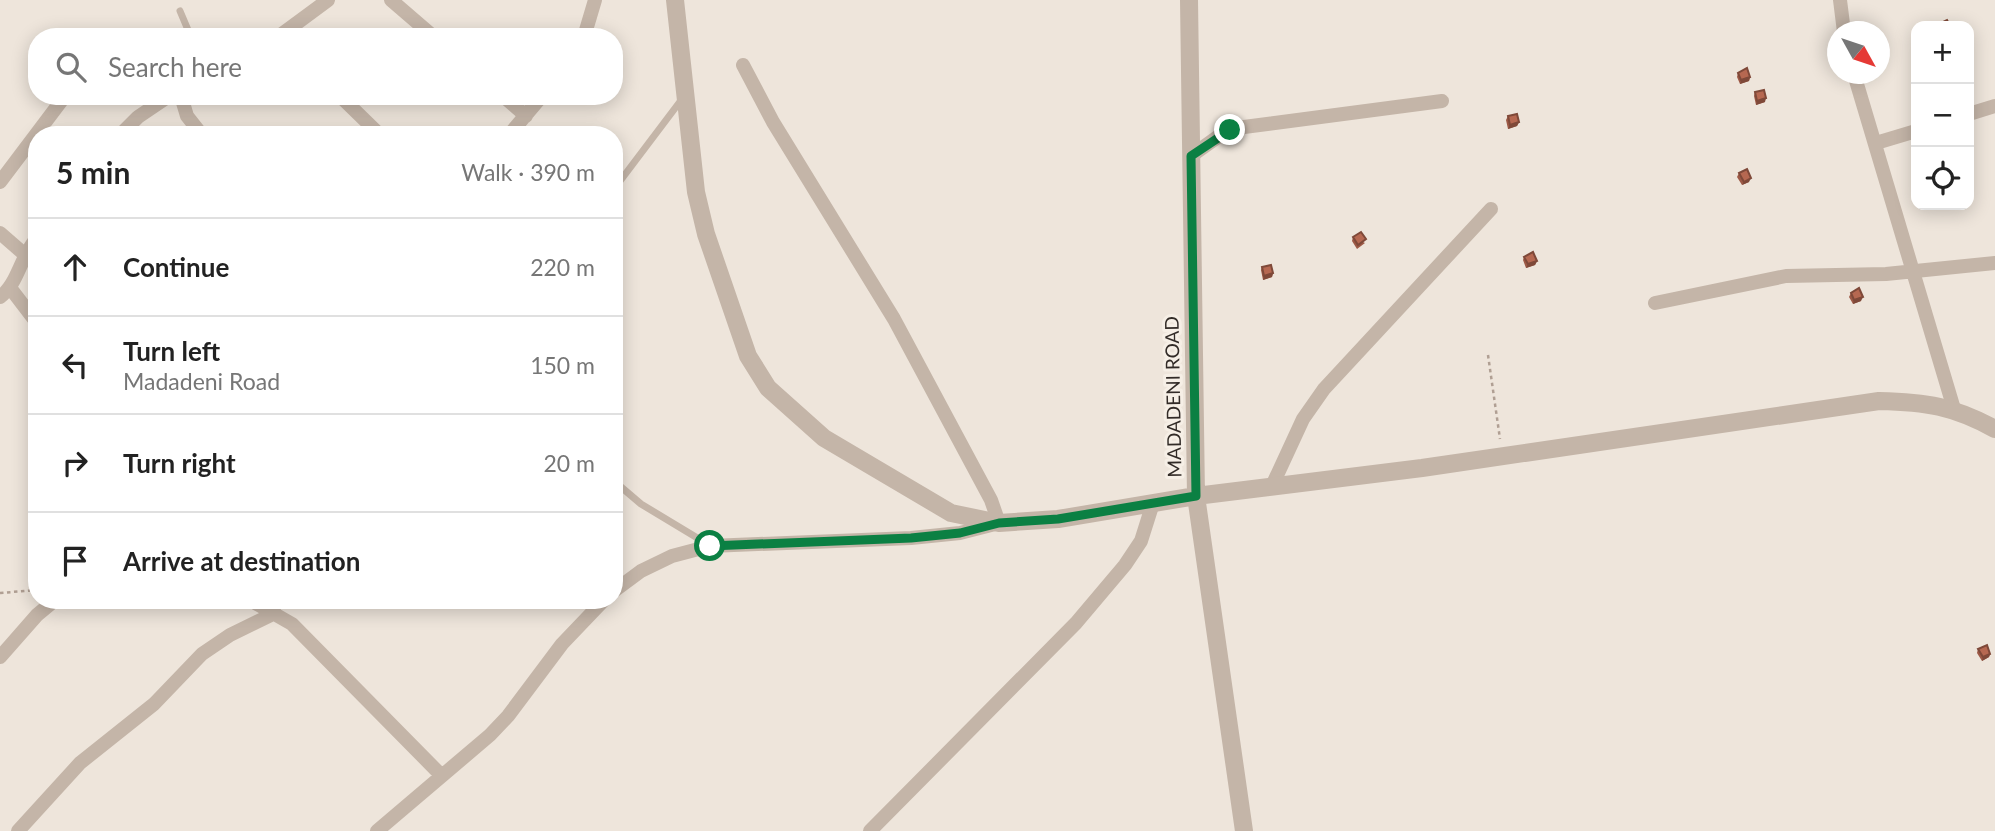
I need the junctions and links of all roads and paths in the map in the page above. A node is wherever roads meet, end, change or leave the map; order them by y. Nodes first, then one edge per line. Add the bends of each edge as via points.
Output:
1 (328, 0) edge
2 (391, 0) edge
3 (595, 0) edge
4 (675, 0) edge
5 (1189, 0) edge
6 (1840, 0) edge
7 (180, 11) dead end
8 (1843, 21) edge
9 (187, 28) edge
10 (291, 28) edge
11 (424, 28) edge
12 (587, 28) edge
13 (743, 65) dead end
14 (1857, 84) edge
15 (687, 93) junction
16 (1442, 101) dead end
17 (58, 105) edge
18 (156, 105) edge
19 (184, 105) edge
20 (349, 105) edge
21 (513, 105) edge
22 (535, 105) edge
23 (1995, 106) edge
24 (1974, 112) edge
25 (526, 116) junction
26 (42, 126) edge
27 (129, 126) edge
28 (195, 126) edge
29 (371, 126) edge
30 (517, 126) edge
31 (1911, 132) edge
32 (1876, 143) junction
33 (28, 145) edge
34 (1191, 156) junction
35 (623, 177) edge
36 (0, 182) edge
37 (1491, 209) dead end
38 (0, 233) edge
39 (28, 248) edge
40 (23, 253) junction
41 (1995, 263) edge
42 (1915, 270) junction
43 (6, 293) edge
44 (1655, 303) dead end
45 (28, 314) edge
46 (1488, 355) dead end
47 (1954, 409) junction
48 (1995, 429) edge
49 (1503, 456) junction
50 (1272, 486) junction
51 (623, 489) edge
52 (1196, 496) junction
53 (1153, 503) junction
54 (999, 523) junction
55 (710, 546) junction
56 (623, 584) edge
57 (28, 591) edge
58 (0, 593) edge
59 (43, 609) edge
60 (267, 609) edge
61 (595, 609) edge
62 (275, 613) junction
63 (0, 657) edge
64 (440, 774) junction
65 (18, 831) edge
66 (377, 831) edge
67 (870, 831) edge
68 (1244, 831) edge

1 - 10 street
2 - 11 street
3 - 12 street
4 - 15 street
5 - 34 street, MADADENI ROAD
6 - 8 street
7 - 9 lane
13 - 54 street via 894,319
14 - 32 street
15 - 35 lane
15 - 54 street via 688,144 706,234 748,356 768,388 824,438 916,493 951,513
16 - 34 street via 1244,127 1219,136
17 - 26 street
18 - 27 street
19 - 28 street
20 - 29 street
21 - 25 street
22 - 25 street
23 - 24 street
25 - 30 street
31 - 32 street
32 - 42 street
33 - 36 street
34 - 52 street, MADADENI ROAD
37 - 50 street via 1324,388 1303,419
38 - 40 street
39 - 40 street
40 - 43 street
41 - 42 street
42 - 44 street via 1786,276
42 - 47 street
43 - 45 street
46 - 49 path
47 - 48 street
47 - 49 street via 1924,402 1879,401
49 - 50 street
50 - 52 street
51 - 55 lane
52 - 53 street
52 - 68 street, MADADENI ROAD
53 - 54 street via 1058,519
53 - 67 street via 1141,541 1076,622
54 - 55 street via 911,538
55 - 56 street via 672,556
57 - 58 path
59 - 63 street
60 - 62 street
61 - 64 street via 562,644 508,716
62 - 64 street via 306,637
62 - 65 street via 202,654 154,704 80,763
64 - 66 street

